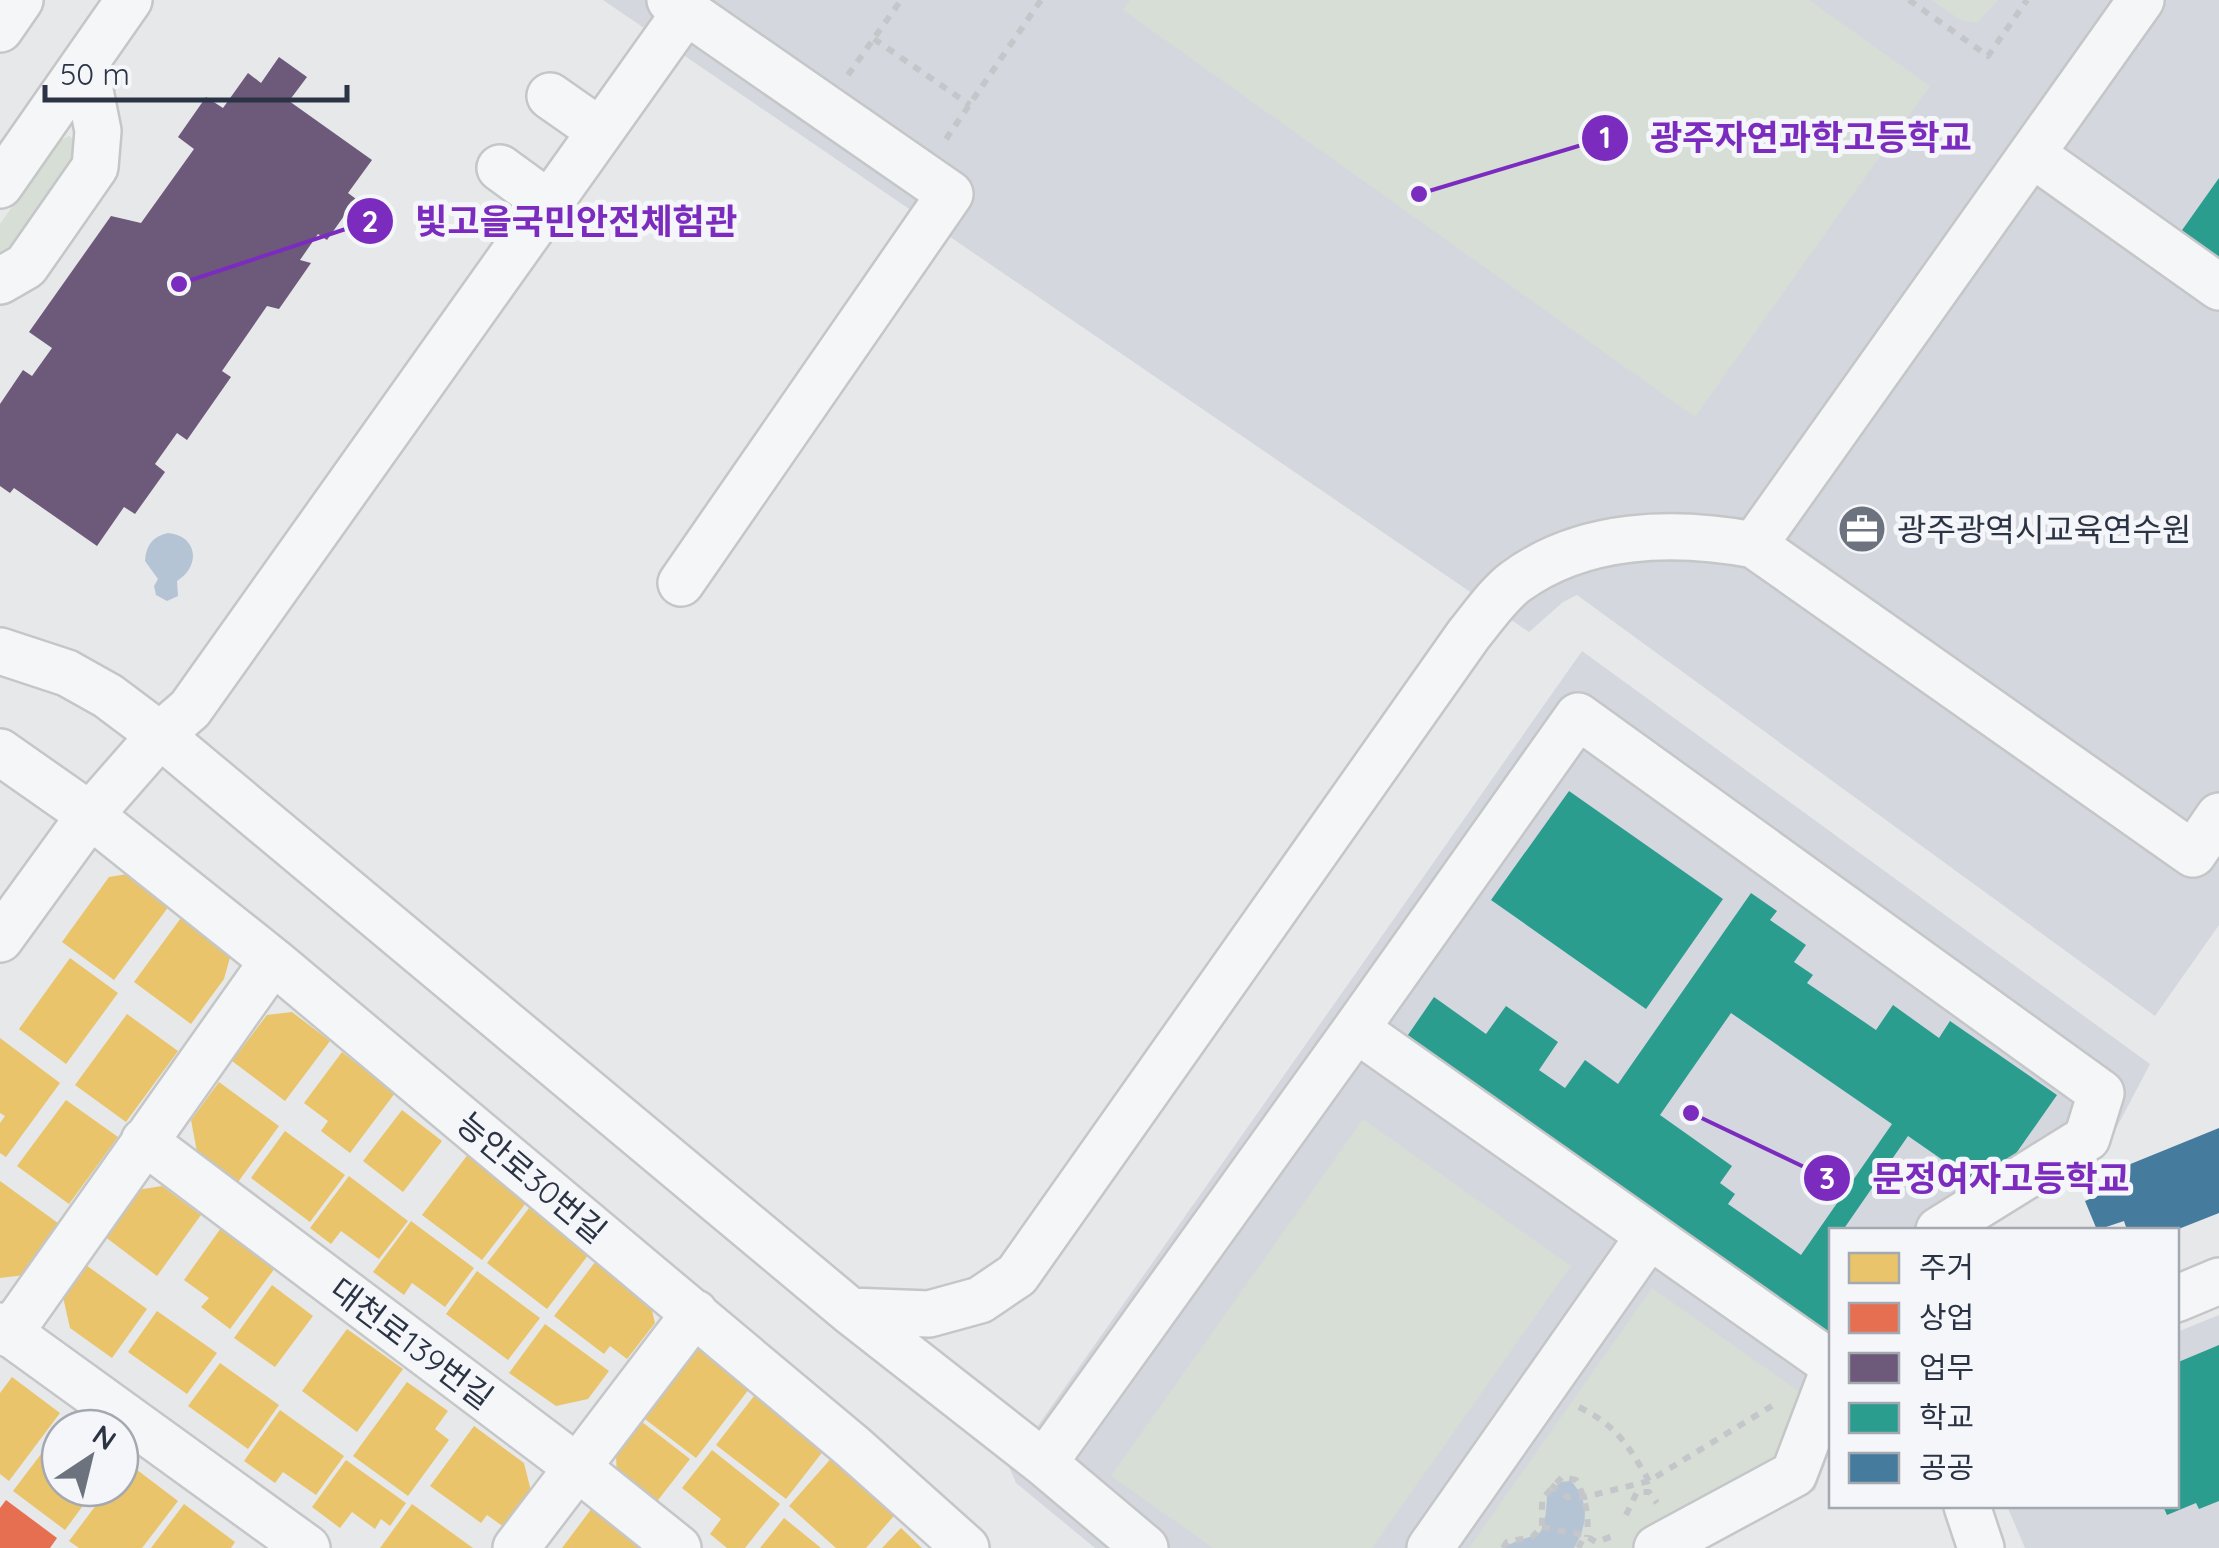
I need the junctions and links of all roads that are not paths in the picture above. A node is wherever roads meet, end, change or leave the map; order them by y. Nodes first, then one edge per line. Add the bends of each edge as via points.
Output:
1 (20, 0) edge
2 (130, 0) edge
3 (2141, 0) edge
4 (678, 5) edge
5 (0, 30) edge
6 (84, 65) junction
7 (550, 96) dead end
8 (600, 131) junction
9 (2032, 154) junction
10 (500, 168) dead end
11 (0, 186) edge
12 (548, 203) junction
13 (0, 281) edge
14 (2219, 287) edge
15 (1754, 545) junction
16 (681, 583) dead end
17 (0, 652) edge
18 (160, 736) junction
19 (0, 752) edge
20 (90, 815) junction
21 (2219, 816) edge
22 (0, 939) edge
23 (274, 960) junction
24 (1356, 1029) junction
25 (144, 1141) junction
26 (1942, 1228) edge
27 (1649, 1236) junction
28 (2219, 1281) edge
29 (2179, 1298) edge
30 (850, 1311) junction
31 (695, 1313) junction
32 (5, 1330) edge
33 (1829, 1362) edge
34 (1829, 1382) edge
35 (1044, 1463) junction
36 (578, 1468) junction
37 (1967, 1508) edge
38 (308, 1548) edge
39 (516, 1548) edge
40 (678, 1548) edge
41 (966, 1548) edge
42 (1145, 1548) edge
43 (1430, 1548) edge
44 (1656, 1548) edge
45 (1981, 1548) edge

1 - 5 street
2 - 6 street
3 - 9 street
4 - 8 street
4 - 16 street via 950,194
6 - 11 street
6 - 13 street via 98,131 94,167 26,266
7 - 8 street
8 - 12 street
9 - 14 street
9 - 15 street
10 - 12 street
12 - 18 street via 190,708
15 - 21 street via 2193,854
15 - 30 street via 1716,538 1604,540 1549,559 1512,584 1469,634 1017,1275 980,1300 929,1314
17 - 18 street via 68,673
18 - 20 street
18 - 30 street
19 - 20 street, 능안로30번길
20 - 22 street
20 - 23 street, 능안로30번길
23 - 25 street
23 - 31 street, 능안로30번길
24 - 26 street via 1578,716 2102,1093 2087,1138
24 - 27 street
24 - 35 street
25 - 32 street
25 - 36 street, 대천로139번길
27 - 33 street
27 - 43 street
28 - 29 street
30 - 35 street
31 - 36 street
31 - 41 street, 능안로30번길
32 - 38 street
34 - 44 street via 1794,1474
35 - 42 street
36 - 39 street
36 - 40 street, 대천로139번길
37 - 45 street

